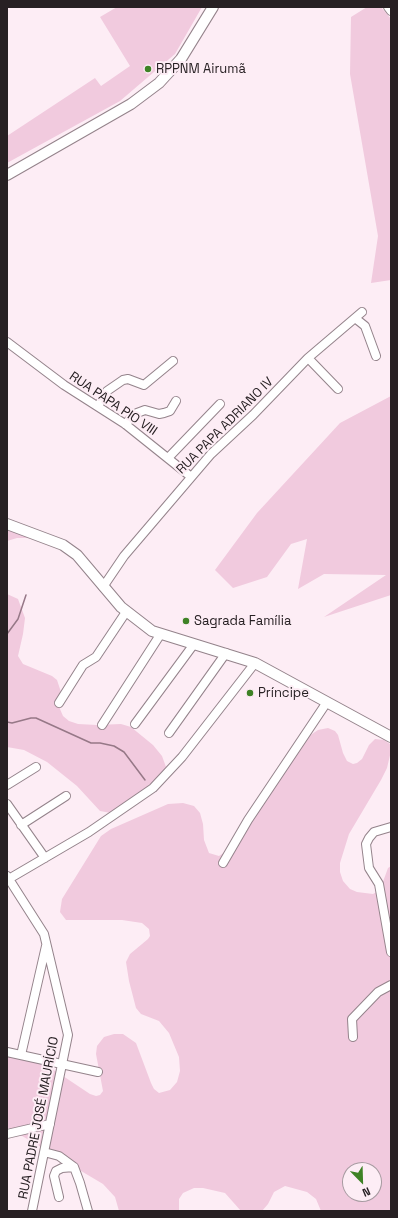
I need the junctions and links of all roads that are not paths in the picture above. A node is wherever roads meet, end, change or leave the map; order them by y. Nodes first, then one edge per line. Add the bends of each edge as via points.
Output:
1 (213, 7) edge
2 (388, 7) edge
3 (391, 11) edge
4 (7, 175) edge
5 (362, 312) dead end
6 (355, 318) junction
7 (7, 342) edge
8 (376, 356) dead end
9 (308, 358) junction
10 (173, 361) dead end
11 (338, 389) dead end
12 (176, 402) dead end
13 (220, 404) dead end
14 (98, 406) junction
15 (125, 424) junction
16 (169, 457) junction
17 (190, 476) junction
18 (7, 524) edge
19 (103, 587) junction
20 (126, 612) junction
21 (160, 635) junction
22 (194, 644) junction
23 (226, 653) junction
24 (255, 663) junction
25 (327, 702) junction
26 (59, 703) dead end
27 (135, 724) dead end
28 (102, 725) dead end
29 (169, 733) dead end
30 (391, 737) edge
31 (36, 766) dead end
32 (7, 785) edge
33 (66, 796) dead end
34 (7, 804) edge
35 (21, 825) junction
36 (391, 827) edge
37 (45, 858) junction
38 (223, 863) dead end
39 (8, 878) edge
40 (47, 945) junction
41 (391, 952) edge
42 (391, 985) edge
43 (353, 1037) dead end
44 (7, 1052) edge
45 (22, 1055) junction
46 (63, 1065) junction
47 (98, 1072) dead end
48 (50, 1124) junction
49 (7, 1134) edge
50 (44, 1152) junction
51 (74, 1167) junction
52 (59, 1197) dead end
53 (32, 1211) edge
54 (88, 1211) edge

1 - 4 main road via 181,59 159,83 131,104
2 - 3 street
5 - 6 street, RUA PAPA ADRIANO IV
6 - 8 street via 365,326
6 - 9 street, RUA PAPA ADRIANO IV
7 - 14 street, RUA PAPA PIO VIII via 64,385
9 - 11 street
9 - 17 street, RUA PAPA ADRIANO IV
10 - 14 street via 144,385 128,379 123,380 107,391
12 - 15 street via 170,411 164,414 145,410 137,413
13 - 16 street
14 - 15 street, RUA PAPA PIO VIII
15 - 16 street, RUA PAPA PIO VIII
16 - 17 street, RUA PAPA PIO VIII
17 - 19 street, RUA PAPA ADRIANO IV via 124,556
18 - 19 main road via 63,545 85,563
19 - 20 main road
20 - 21 main road
20 - 26 street via 96,657 83,665
21 - 22 main road
21 - 28 street
22 - 23 main road
22 - 27 street
23 - 24 main road
23 - 29 street
24 - 25 main road
24 - 37 street via 182,757 153,788 89,832
25 - 30 main road
25 - 38 street via 248,820
31 - 32 street
33 - 35 street
34 - 35 street
35 - 37 street
36 - 41 street via 374,832 366,844 369,868 379,884
37 - 39 street
39 - 40 street, RUA PADRE JOSÉ MAURÍCIO via 41,928
40 - 45 street
40 - 46 street, RUA PADRE JOSÉ MAURÍCIO via 67,1027
42 - 43 street via 378,992 352,1019
44 - 45 street
45 - 46 street
46 - 47 street
46 - 48 street, RUA PADRE JOSÉ MAURÍCIO
48 - 49 street
48 - 50 street, RUA PADRE JOSÉ MAURÍCIO
50 - 51 street via 59,1156
50 - 53 street, RUA PADRE JOSÉ MAURÍCIO
51 - 52 street via 56,1171 54,1176
51 - 54 street

